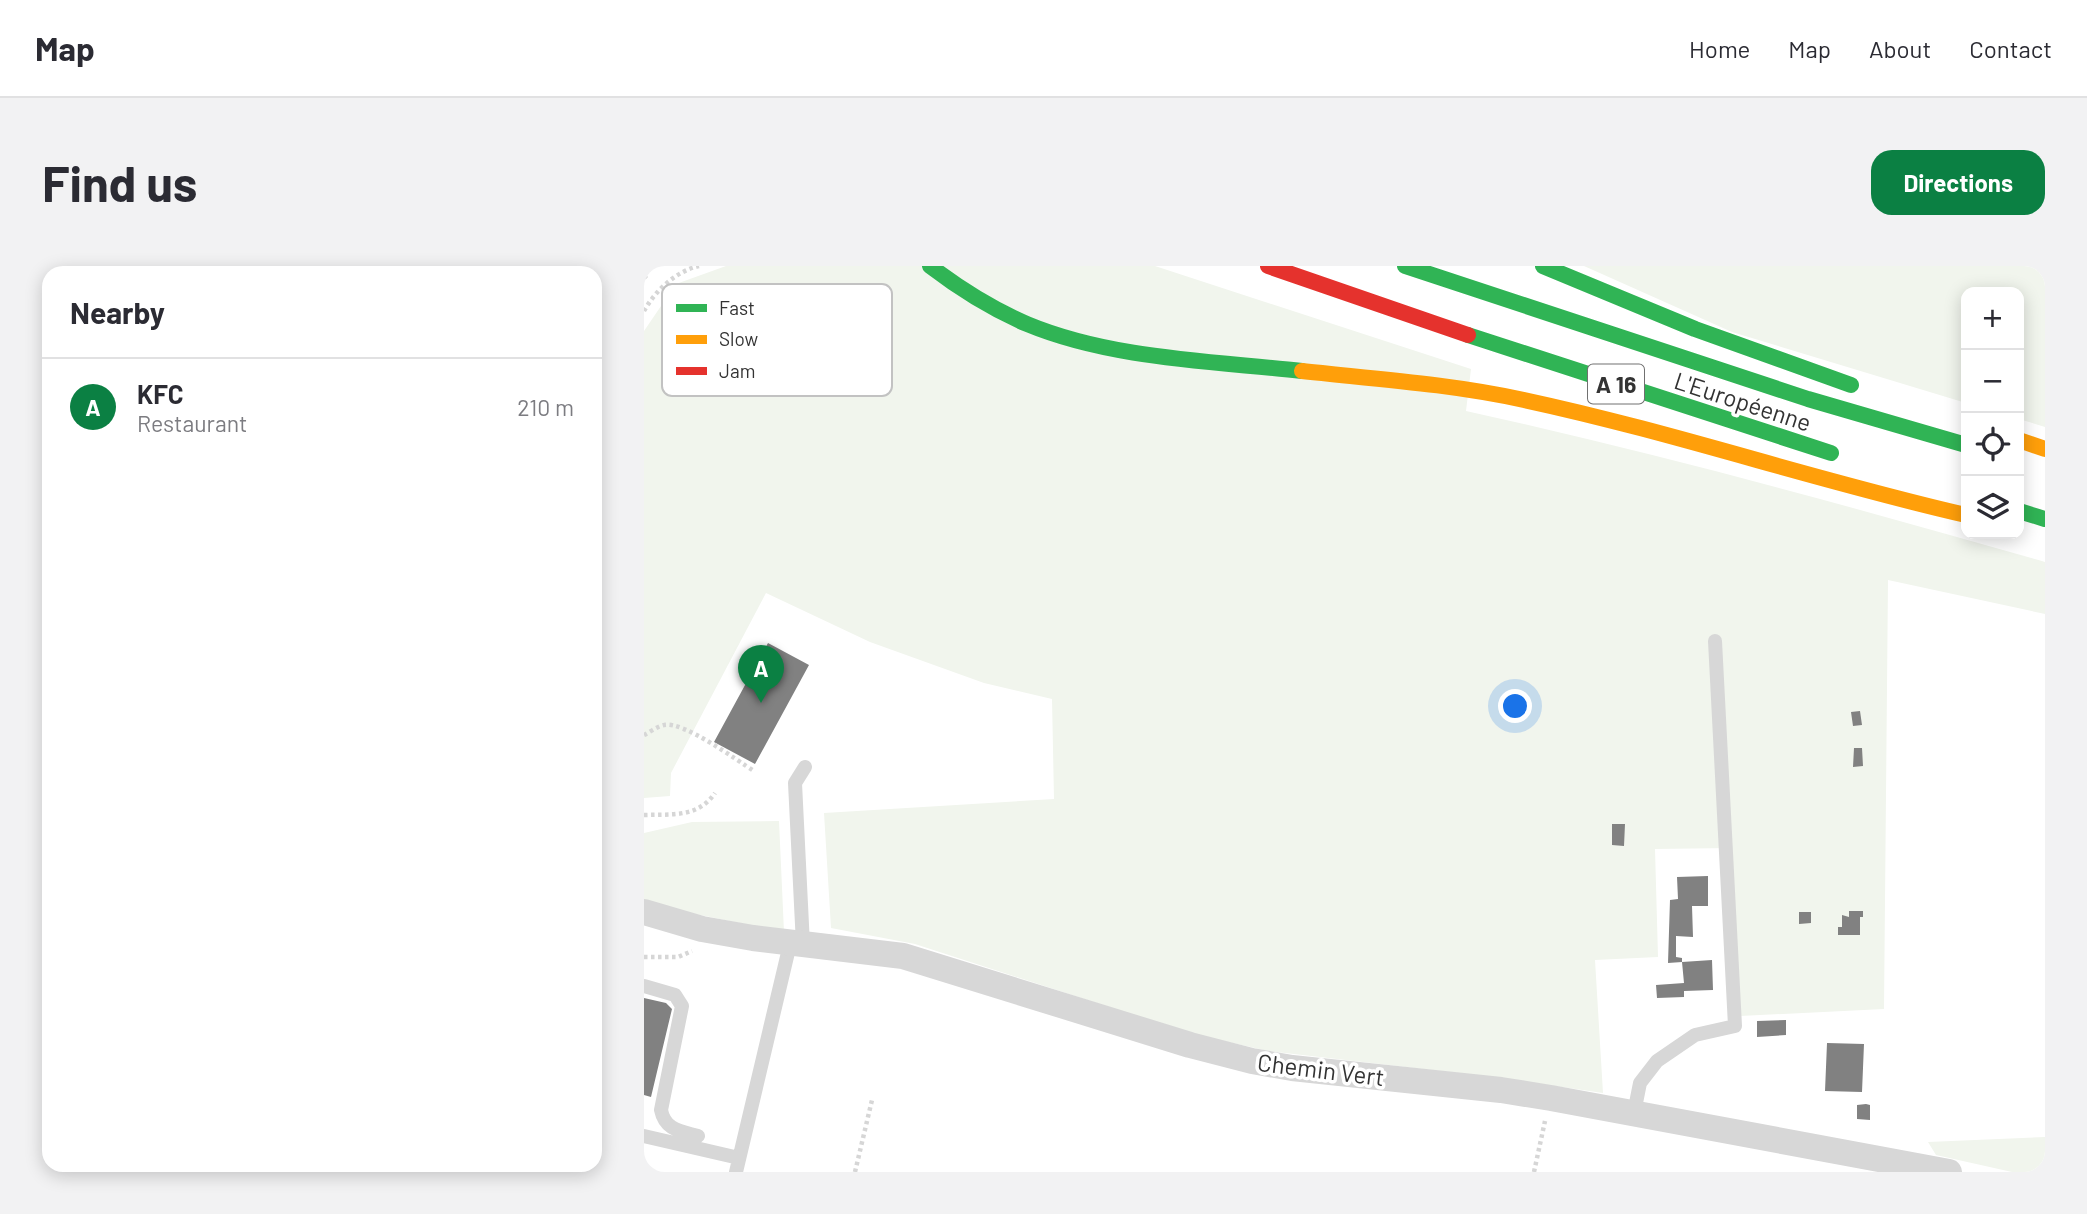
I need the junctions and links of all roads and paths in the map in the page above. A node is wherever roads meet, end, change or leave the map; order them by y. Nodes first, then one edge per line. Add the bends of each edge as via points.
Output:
1 (699, 266) edge
2 (930, 266) edge
3 (1268, 266) edge
4 (1405, 266) edge
5 (1543, 266) edge
6 (666, 284) edge
7 (662, 289) edge
8 (644, 311) edge
9 (1868, 391) dead end
10 (2024, 442) edge
11 (1961, 444) edge
12 (2045, 449) edge
13 (1847, 458) dead end
14 (2024, 513) edge
15 (1961, 515) edge
16 (2045, 519) edge
17 (2024, 528) edge
18 (2045, 532) edge
19 (1715, 641) dead end
20 (644, 735) edge
21 (805, 766) dead end
22 (754, 771) dead end
23 (715, 793) dead end
24 (644, 815) edge
25 (644, 912) edge
26 (644, 929) edge
27 (702, 929) junction
28 (797, 944) junction
29 (644, 957) edge
30 (644, 986) edge
31 (872, 1100) dead end
32 (1634, 1113) junction
33 (1545, 1121) dead end
34 (644, 1136) edge
35 (698, 1136) dead end
36 (738, 1165) edge
37 (855, 1172) edge
38 (1534, 1172) edge
39 (1950, 1172) edge

1 - 6 path
2 - 15 highway via 1022,323 1084,344 1520,399 1631,424
3 - 13 highway, L'Européenne / A 16
4 - 11 highway, L'Européenne / A 16 via 1808,399
5 - 9 highway via 1746,349
7 - 8 path
10 - 12 highway
14 - 16 highway
17 - 18 highway
19 - 32 lane via 1735,1026 1695,1035 1657,1061 1640,1083
20 - 22 path via 664,725 677,725
21 - 28 lane via 795,783
23 - 24 path via 708,804 689,813
25 - 27 street
26 - 27 street
27 - 28 street, Chemin Vert
27 - 29 path via 696,948 688,954
28 - 32 street, Chemin Vert via 903,956 1252,1061 1502,1090
28 - 36 lane
30 - 35 lane via 675,995 682,1006 661,1110 670,1127
31 - 37 path
32 - 39 street, Chemin Vert
33 - 38 path
34 - 36 lane

